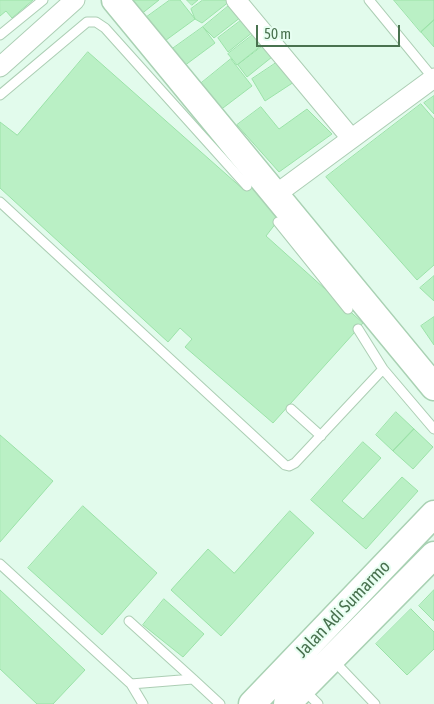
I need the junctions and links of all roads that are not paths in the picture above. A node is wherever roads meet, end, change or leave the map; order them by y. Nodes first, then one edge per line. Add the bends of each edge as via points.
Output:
1 (43, 0) edge
2 (75, 0) edge
3 (115, 0) edge
4 (236, 0) edge
5 (369, 0) edge
6 (0, 36) edge
7 (0, 67) edge
8 (434, 78) edge
9 (0, 95) edge
10 (351, 138) junction
11 (247, 186) dead end
12 (275, 195) junction
13 (0, 202) edge
14 (278, 222) dead end
15 (348, 309) dead end
16 (358, 329) dead end
17 (383, 370) junction
18 (434, 387) edge
19 (291, 409) dead end
20 (434, 428) edge
21 (321, 436) junction
22 (434, 514) edge
23 (434, 555) edge
24 (0, 564) edge
25 (129, 621) dead end
26 (331, 658) junction
27 (193, 679) junction
28 (131, 684) junction
29 (302, 699) edge
30 (143, 704) edge
31 (220, 704) edge
32 (252, 704) edge
33 (376, 704) edge

1 - 6 lane
2 - 7 street
3 - 12 street
4 - 10 street
5 - 8 lane
8 - 10 street
9 - 11 lane via 88,22 96,22 105,28
10 - 12 street
12 - 18 street
13 - 21 lane via 279,461 290,466
14 - 15 lane
16 - 17 lane
17 - 20 lane
17 - 21 lane
19 - 21 lane
22 - 32 street, Jalan Adi Sumarmo
23 - 26 street, Jalan Adi Sumarmo
24 - 28 lane
25 - 27 lane
26 - 29 street, Jalan Adi Sumarmo
26 - 33 lane
27 - 28 lane
27 - 31 lane
28 - 30 lane

